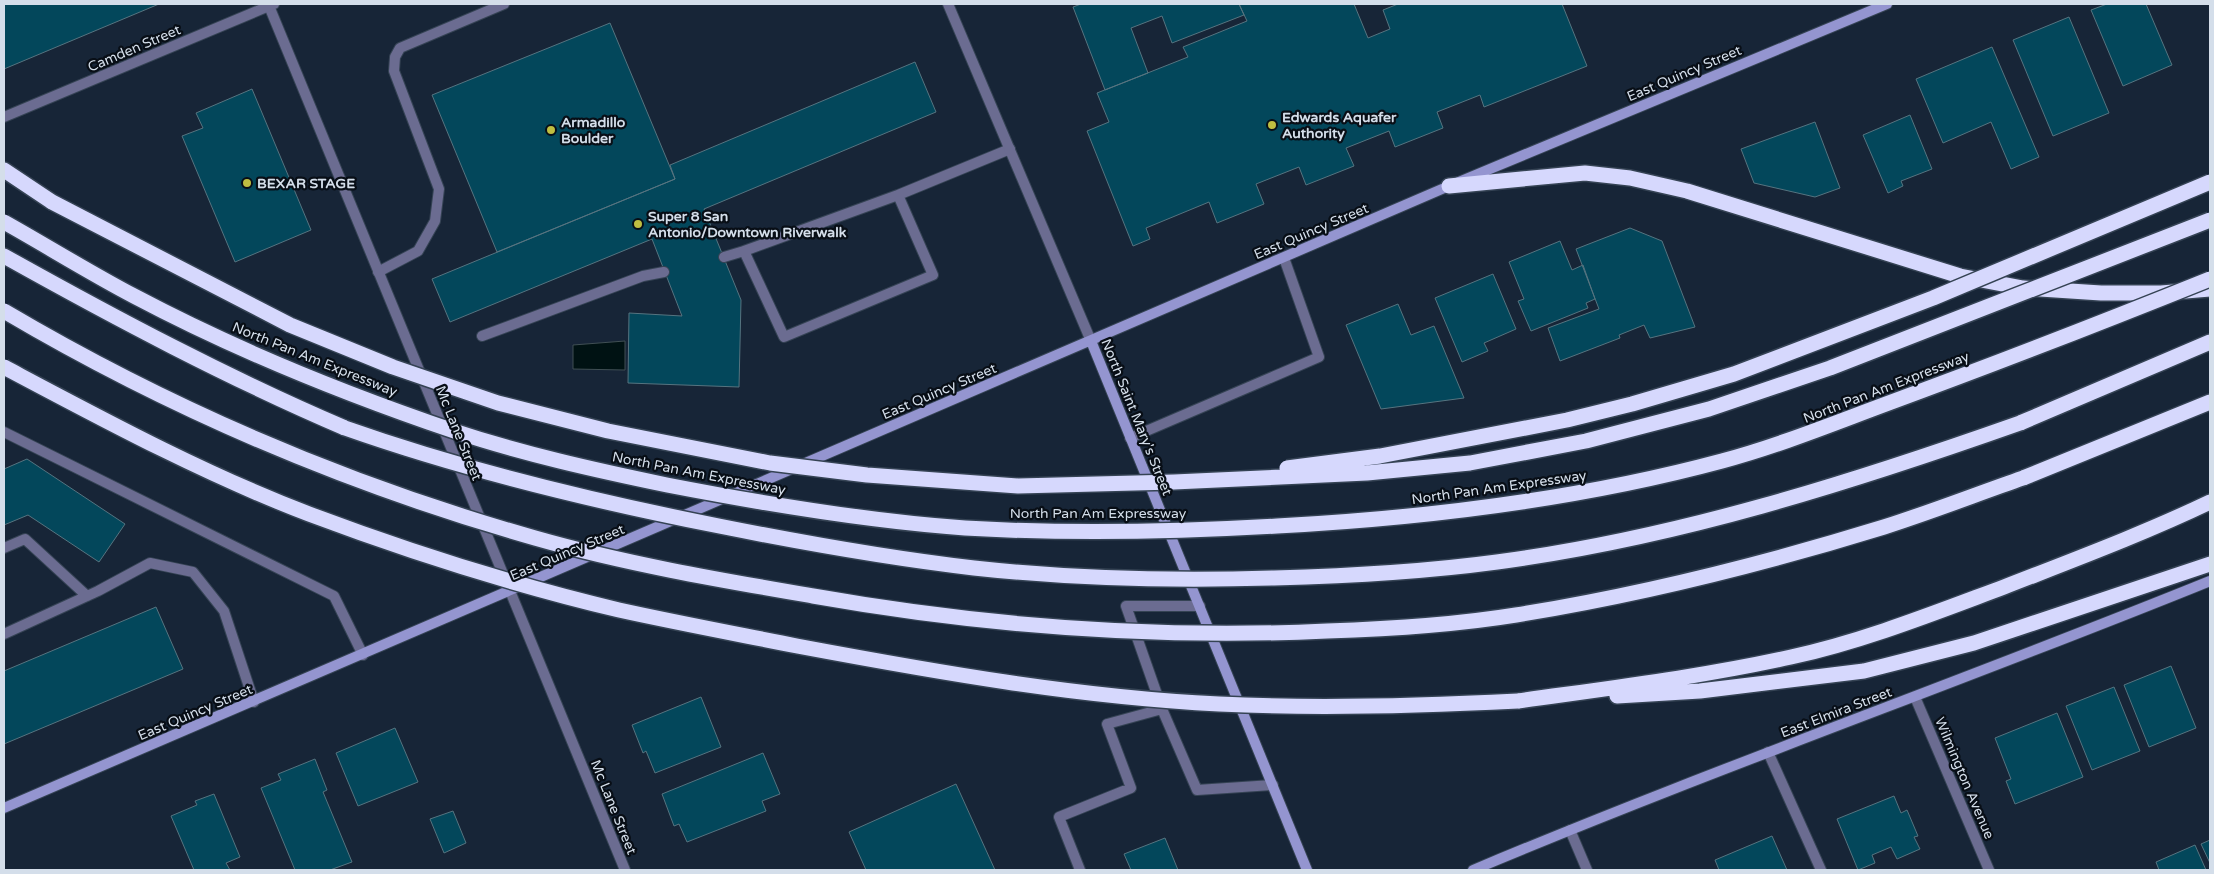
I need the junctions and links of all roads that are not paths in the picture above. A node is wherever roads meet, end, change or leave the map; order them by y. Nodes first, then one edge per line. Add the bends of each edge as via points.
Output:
1 (504, 4) edge
2 (948, 4) edge
3 (1887, 4) edge
4 (272, 5) edge
5 (4, 118) edge
6 (1010, 149) junction
7 (4, 172) edge
8 (2210, 182) edge
9 (1449, 186) junction
10 (898, 195) junction
11 (2210, 220) edge
12 (4, 222) edge
13 (744, 251) junction
14 (4, 256) edge
15 (724, 258) dead end
16 (1284, 258) junction
17 (378, 272) junction
18 (664, 272) dead end
19 (2210, 279) edge
20 (2210, 289) edge
21 (4, 310) edge
22 (482, 336) dead end
23 (1091, 341) junction
24 (2210, 342) edge
25 (4, 367) edge
26 (2210, 402) edge
27 (4, 432) edge
28 (1130, 438) junction
29 (1174, 482) junction
30 (2210, 502) edge
31 (4, 548) edge
32 (2210, 564) edge
33 (2210, 580) edge
34 (510, 591) junction
35 (87, 596) junction
36 (1200, 606) junction
37 (4, 634) edge
38 (363, 655) junction
39 (1916, 697) junction
40 (1518, 701) junction
41 (254, 702) junction
42 (1162, 709) junction
43 (1768, 752) junction
44 (1273, 785) junction
45 (4, 808) edge
46 (1570, 830) junction
47 (625, 870) edge
48 (1080, 870) edge
49 (1307, 870) edge
50 (1473, 870) edge
51 (1587, 870) edge
52 (1821, 870) edge
53 (1989, 870) edge

1 - 17 street via 400,48 395,57 394,71 439,189 436,221 418,251
2 - 6 street, North Saint Mary's Street
3 - 9 main road, East Quincy Street
4 - 5 street, Camden Street
4 - 17 street, Mc Lane Street
6 - 10 street
6 - 23 street, North Saint Mary's Street
7 - 29 highway, bridge via 52,202 290,325 393,367 480,397 599,428 770,463 867,475 1018,486
8 - 29 highway, bridge via 1830,338 1734,374 1632,404 1567,420 1380,456
9 - 16 main road, East Quincy Street
9 - 20 highway via 1585,173 1630,178 1687,191 1960,276 2023,288 2101,293 2161,294
10 - 13 street
10 - 13 street via 933,275 784,337
11 - 29 highway, bridge via 1830,368 1708,410 1586,441 1470,463 1368,473
12 - 19 highway, North Pan Am Expressway, bridge via 135,296 253,353 457,432 562,462 787,507 898,522 963,528 1104,532 1215,530 1370,521 1536,501 1657,477 1803,436
13 - 15 street
14 - 24 highway, bridge via 124,324 277,399 345,428 478,471 669,516 806,543 975,568 1107,578 1205,580 1368,576 1498,562 1596,546 1784,501 1873,474 2020,423
16 - 23 main road, East Quincy Street
16 - 28 street via 1319,357
17 - 34 street, Mc Lane Street
18 - 22 street via 643,276
21 - 26 highway, bridge via 214,422 424,504 538,539 633,562 851,603 998,623 1126,632 1270,634 1382,629 1511,616 1616,597 1709,576 1887,526 2023,478
23 - 28 main road, North Saint Mary's Street
23 - 34 main road, East Quincy Street
25 - 40 highway, bridge via 218,476 306,513 397,546 616,609 941,672 1137,698 1291,707
27 - 38 street via 334,596
28 - 36 main road, North Saint Mary's Street
30 - 40 highway via 2054,568 1867,636 1792,657
31 - 35 street via 25,538
32 - 40 highway via 1974,643 1864,670 1700,691
33 - 39 main road, East Elmira Street
34 - 38 main road, East Quincy Street
34 - 47 street, Mc Lane Street
35 - 37 street
35 - 41 street via 150,563 193,572 224,611
36 - 42 street via 1126,606
36 - 44 main road, North Saint Mary's Street
38 - 41 main road, East Quincy Street
39 - 43 main road, East Elmira Street
39 - 53 street, Wilmington Avenue
41 - 45 main road, East Quincy Street
42 - 44 street via 1197,790
42 - 48 street via 1107,724 1131,788 1059,817
43 - 46 main road, East Elmira Street
43 - 52 street
44 - 49 main road, North Saint Mary's Street
46 - 50 main road, East Elmira Street
46 - 51 street

